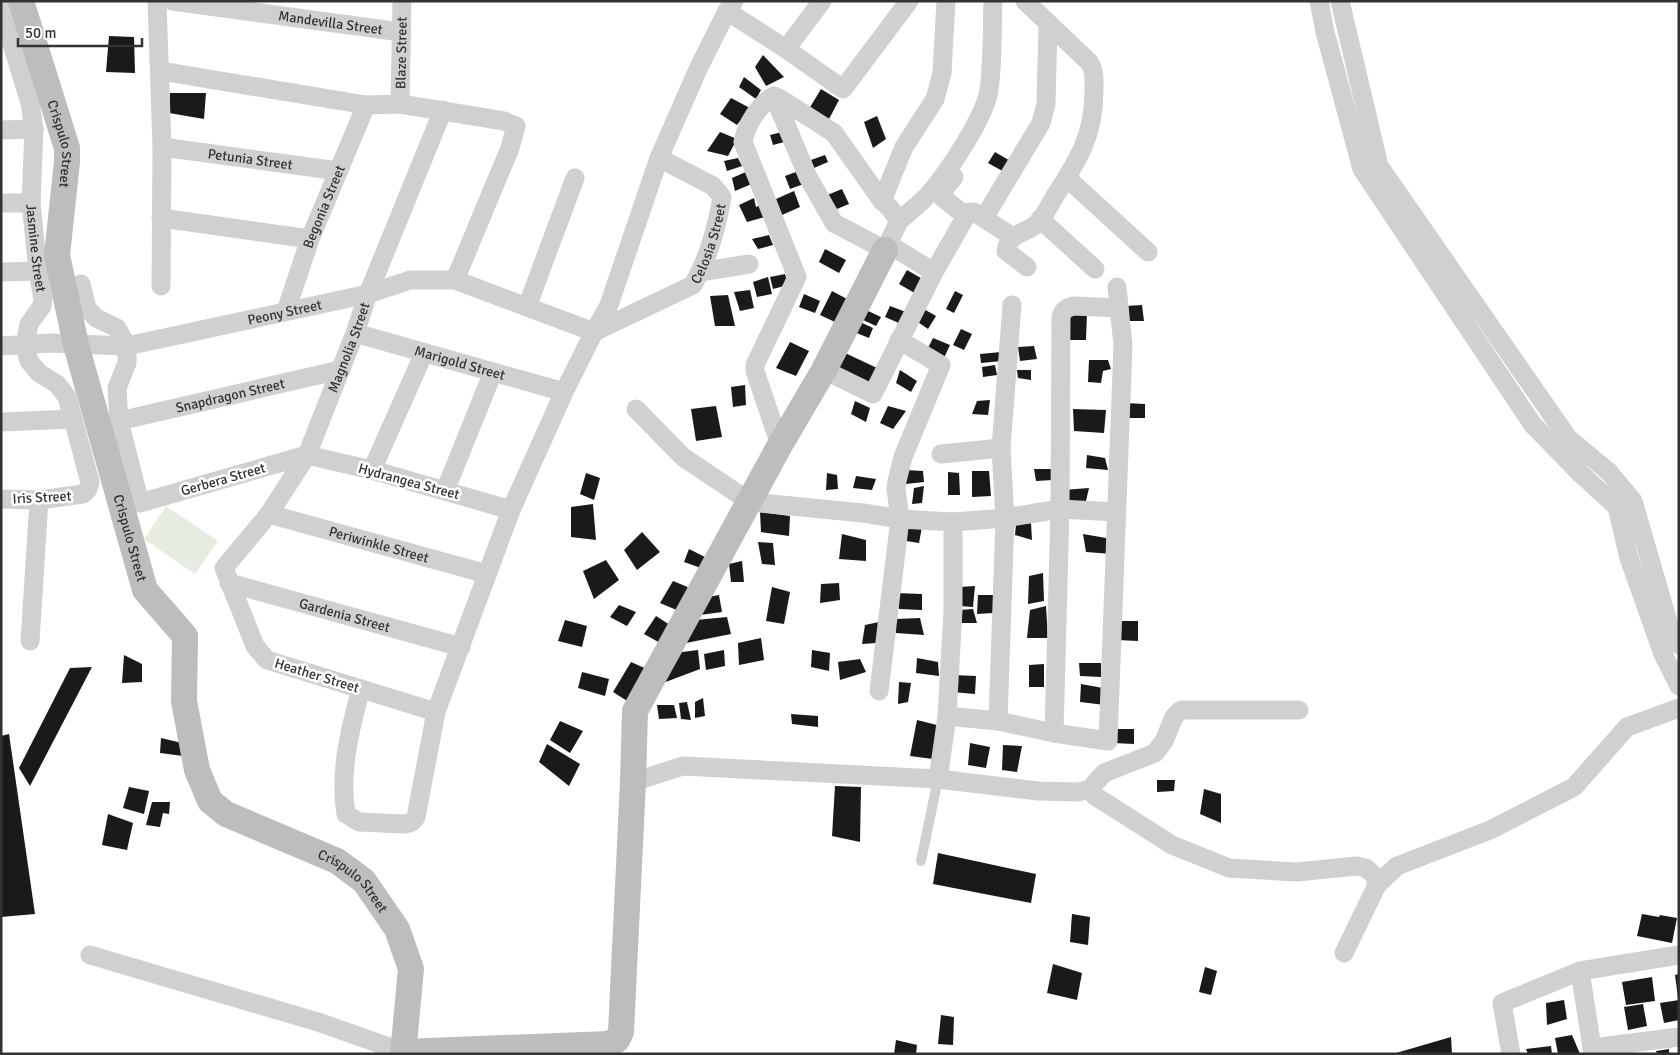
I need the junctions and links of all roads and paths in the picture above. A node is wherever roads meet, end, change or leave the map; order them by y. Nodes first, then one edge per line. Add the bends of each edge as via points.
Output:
1 (21, 1) edge
2 (157, 1) edge
3 (172, 1) edge
4 (402, 1) edge
5 (822, 1) edge
6 (909, 1) edge
7 (946, 1) edge
8 (993, 1) edge
9 (1002, 1) edge
10 (1025, 1) edge
11 (1319, 1) edge
12 (1340, 1) edge
13 (730, 6) edge
14 (1, 8) edge
15 (1048, 23) junction
16 (401, 32) junction
17 (786, 49) junction
18 (8, 54) edge
19 (161, 71) junction
20 (774, 96) junction
21 (400, 104) junction
22 (366, 105) junction
23 (443, 110) junction
24 (34, 129) junction
25 (1, 130) edge
26 (162, 147) junction
27 (659, 158) junction
28 (339, 171) junction
29 (575, 178) dead end
30 (1066, 178) junction
31 (882, 201) junction
32 (1, 203) edge
33 (31, 203) junction
34 (975, 217) junction
35 (161, 218) junction
36 (1040, 219) junction
37 (899, 221) junction
38 (1013, 237) junction
39 (310, 240) junction
40 (886, 247) junction
41 (1148, 252) dead end
42 (749, 264) dead end
43 (1027, 267) dead end
44 (1095, 270) dead end
45 (38, 271) junction
46 (1, 272) edge
47 (700, 272) junction
48 (934, 272) junction
49 (455, 280) junction
50 (81, 284) dead end
51 (162, 286) dead end
52 (1117, 287) dead end
53 (368, 294) junction
54 (1012, 305) dead end
55 (527, 307) junction
56 (1119, 308) junction
57 (286, 311) junction
58 (355, 332) junction
59 (594, 332) junction
60 (899, 340) junction
61 (25, 345) junction
62 (76, 345) junction
63 (1, 346) edge
64 (127, 346) junction
65 (424, 353) junction
66 (340, 370) junction
67 (824, 370) junction
68 (492, 372) junction
69 (564, 392) junction
70 (636, 409) dead end
71 (74, 419) junction
72 (119, 421) junction
73 (1, 422) edge
74 (780, 445) junction
75 (1001, 448) junction
76 (307, 454) junction
77 (940, 454) dead end
78 (372, 470) junction
79 (445, 491) junction
80 (1, 499) edge
81 (39, 500) junction
82 (750, 502) junction
83 (1060, 509) junction
84 (511, 510) junction
85 (1116, 512) junction
86 (269, 514) junction
87 (1005, 518) junction
88 (900, 519) junction
89 (953, 522) junction
90 (487, 574) junction
91 (226, 575) junction
92 (30, 641) dead end
93 (1679, 645) edge
94 (461, 647) junction
95 (1679, 686) edge
96 (362, 689) junction
97 (879, 691) dead end
98 (1679, 708) edge
99 (1299, 710) dead end
100 (436, 712) junction
101 (947, 716) junction
102 (998, 721) junction
103 (1054, 733) junction
104 (938, 779) junction
105 (633, 782) junction
106 (1090, 789) junction
107 (921, 860) dead end
108 (1377, 885) junction
109 (1344, 953) dead end
110 (1679, 954) edge
111 (90, 955) dead end
112 (1580, 971) junction
113 (1679, 1038) edge
114 (1592, 1051) edge
115 (403, 1053) edge
116 (1511, 1054) edge

1 - 62 street, Crispulo Street via 67,148 57,255
2 - 19 street
3 - 16 street, Mandevilla Street
4 - 16 street, Blaze Street
5 - 17 street
6 - 17 street via 843,89
7 - 31 street via 942,73 935,99 904,147
8 - 37 street via 989,92 977,121 960,152 929,195
9 - 34 street via 997,94 960,170 945,188 943,198
10 - 15 street
11 - 95 street via 1362,169 1533,425 1617,507 1632,566 1663,654
12 - 93 street via 1380,166 1568,438 1609,472 1633,501 1669,625
13 - 17 street
13 - 27 street
14 - 18 street, Jasmine Street
15 - 30 street via 1094,69 1093,116 1079,158
15 - 34 street via 1046,104 1041,123
16 - 21 street, Blaze Street
18 - 24 street, Jasmine Street via 30,103
19 - 22 street
19 - 26 street
20 - 31 street via 834,133
20 - 40 street via 808,177 834,223
20 - 74 street via 765,101 744,133 743,142 797,277 755,365
21 - 22 street
21 - 23 street
22 - 28 street, Begonia Street
23 - 49 street via 516,126 510,148
23 - 53 street, Magnolia Street
24 - 25 street
24 - 33 street, Jasmine Street
26 - 28 street, Petunia Street
26 - 35 street
27 - 47 street, Celosia Street via 712,186 722,197
27 - 59 street via 609,305
28 - 39 street, Begonia Street
29 - 55 street
30 - 36 street
30 - 41 street
31 - 37 street
32 - 33 street
33 - 45 street, Jasmine Street
34 - 38 street
34 - 48 street
35 - 39 street
35 - 51 street
36 - 38 street
36 - 44 street
37 - 40 street
38 - 43 street via 1006,251
39 - 57 street, Begonia Street
40 - 48 street
40 - 67 street
42 - 47 street
45 - 46 street
45 - 61 street, Jasmine Street via 42,306 29,324
47 - 59 street, Celosia Street via 693,285
48 - 60 street
49 - 53 street, Peony Street via 410,280
49 - 55 street, Peony Street
50 - 64 street via 87,308 96,318 117,328
52 - 56 street
53 - 57 street, Peony Street
53 - 58 street, Magnolia Street
54 - 75 street
55 - 59 street, Peony Street
56 - 83 street via 1073,306 1062,312
56 - 85 street via 1122,345
57 - 64 street, Peony Street
58 - 65 street, Marigold Street
58 - 66 street, Magnolia Street
59 - 69 street
60 - 67 street via 873,394
60 - 88 street via 940,365 903,458 896,489
61 - 62 street, Peony Street
61 - 63 street, Peony Street
61 - 71 street via 29,361 57,384 67,397
62 - 64 street, Peony Street
62 - 115 street, Crispulo Street via 144,590 185,636 184,701 197,770 210,801 226,814 337,861 364,881 396,929 411,969
64 - 72 street via 127,363 117,388
65 - 68 street, Marigold Street
65 - 78 street
66 - 72 street, Snapdragon Street
66 - 76 street, Magnolia Street
67 - 74 street
68 - 69 street, Marigold Street
68 - 79 street
69 - 84 street
70 - 82 street via 683,457
71 - 73 street
71 - 81 street, Iris Street via 90,482 88,489 83,494
72 - 76 street, Gerbera Street via 140,503
74 - 82 street
75 - 77 street
75 - 87 street
76 - 78 street, Hydrangea Street
76 - 86 street, Magnolia Street
78 - 79 street, Hydrangea Street
79 - 84 street, Hydrangea Street
80 - 81 street, Iris Street
81 - 92 street
82 - 88 street
82 - 105 street via 635,711
83 - 85 street
83 - 87 street
83 - 103 street
84 - 90 street
85 - 103 street via 1108,742
86 - 90 street, Periwinkle Street
86 - 91 street, Magnolia Street
87 - 89 street
87 - 102 street
88 - 89 street
88 - 97 street
89 - 101 street via 953,611
90 - 94 street
91 - 94 street, Gardenia Street
91 - 96 street, Heather Street via 255,646 267,660
94 - 100 street
96 - 100 street, Heather Street
96 - 100 street via 350,726 343,796 346,814 358,822 405,824 416,817
98 - 108 street via 1627,727 1574,787 1490,830 1397,866
99 - 106 street via 1181,710 1154,753 1104,773
101 - 102 street
101 - 104 street
102 - 103 street
104 - 105 street via 683,766
104 - 106 street via 1038,791 1078,792
104 - 107 lane
105 - 115 street via 621,1032 617,1040 608,1044
106 - 108 street via 1095,796 1172,846 1229,868 1296,872 1356,866 1366,868 1376,877
108 - 109 street
110 - 112 street
111 - 115 street via 318,1022
112 - 114 street
112 - 116 street via 1502,1003
113 - 114 street

